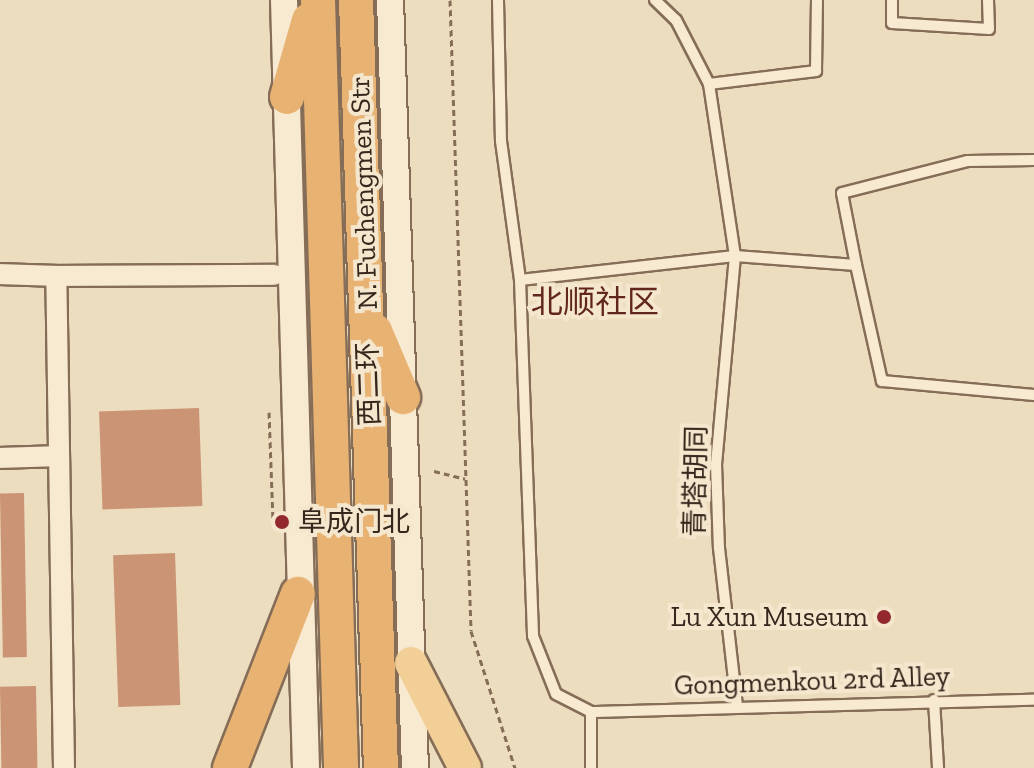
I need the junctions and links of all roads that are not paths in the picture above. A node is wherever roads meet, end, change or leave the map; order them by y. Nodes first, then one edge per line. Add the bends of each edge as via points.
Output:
1 (284, 0) edge
2 (317, 0) edge
3 (356, 0) edge
4 (390, 0) edge
5 (498, 0) edge
6 (655, 0) edge
7 (817, 0) edge
8 (892, 0) edge
9 (988, 0) edge
10 (709, 84) junction
11 (287, 97) junction
12 (1034, 160) edge
13 (735, 256) junction
14 (856, 265) junction
15 (0, 274) edge
16 (274, 275) dead end
17 (56, 276) junction
18 (520, 280) junction
19 (367, 312) junction
20 (1034, 395) edge
21 (403, 397) junction
22 (59, 456) junction
23 (0, 458) edge
24 (298, 594) junction
25 (411, 663) junction
26 (1034, 691) edge
27 (934, 700) junction
28 (1034, 700) edge
29 (737, 707) junction
30 (591, 712) junction
31 (64, 768) edge
32 (230, 768) edge
33 (306, 768) edge
34 (341, 768) edge
35 (381, 768) edge
36 (415, 768) edge
37 (465, 768) edge
38 (591, 768) edge
39 (938, 768) edge

1 - 11 street
2 - 11 highway
2 - 34 highway, 西二环
3 - 19 highway, 西二环
4 - 21 street, N. Fuchengmen Str
5 - 18 lane via 501,141
6 - 10 lane, 青塔胡同 via 676,20
7 - 10 lane via 816,71
8 - 9 lane via 892,23 989,29
10 - 13 lane, 青塔胡同
11 - 24 street
12 - 14 lane via 968,161 842,193
13 - 14 lane
13 - 18 lane
13 - 29 lane, 青塔胡同 via 716,464 719,548
14 - 20 lane via 882,381
15 - 17 street
16 - 17 street
17 - 22 street
18 - 30 lane via 533,636 556,694
19 - 21 highway
19 - 35 highway, 西二环
21 - 25 street, N. Fuchengmen Str
22 - 23 street
22 - 31 street
24 - 32 highway
24 - 33 street
25 - 36 street, N. Fuchengmen Str
25 - 37 main road
26 - 28 lane
27 - 28 lane, Gongmenkou 2rd Alley
27 - 29 lane, Gongmenkou 2rd Alley
27 - 39 lane
29 - 30 lane, Gongmenkou 2rd Alley
30 - 38 lane

